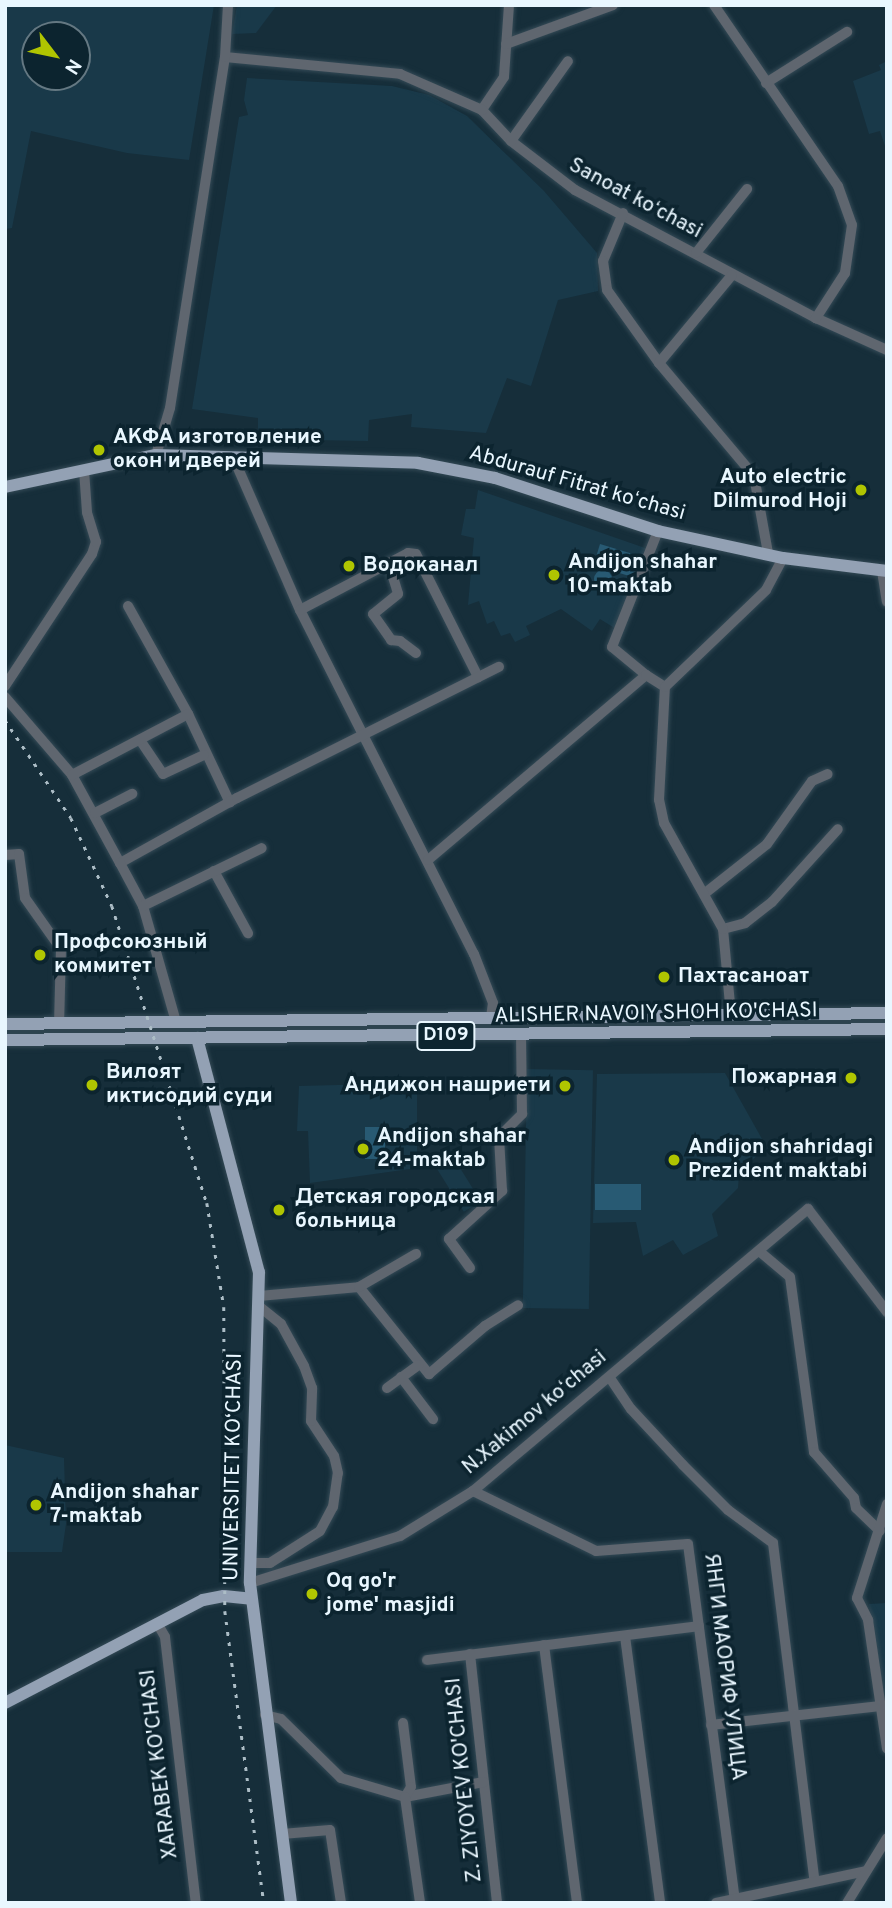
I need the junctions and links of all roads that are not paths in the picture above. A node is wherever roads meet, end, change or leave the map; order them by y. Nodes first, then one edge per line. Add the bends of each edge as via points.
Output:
1 (229, 5) edge
2 (509, 5) edge
3 (613, 5) edge
4 (713, 5) edge
5 (847, 32) dead end
6 (506, 44) junction
7 (225, 57) junction
8 (568, 61) dead end
9 (766, 83) junction
10 (482, 110) junction
11 (511, 141) junction
12 (747, 189) dead end
13 (623, 213) junction
14 (696, 253) junction
15 (732, 275) junction
16 (816, 318) junction
17 (887, 350) edge
18 (659, 363) junction
19 (156, 455) junction
20 (234, 459) junction
21 (84, 470) junction
22 (5, 487) edge
23 (658, 531) junction
24 (768, 554) junction
25 (783, 558) junction
26 (389, 564) junction
27 (884, 571) edge
28 (887, 602) edge
29 (128, 606) dead end
30 (300, 610) junction
31 (416, 653) dead end
32 (499, 667) dead end
33 (646, 675) junction
34 (478, 677) junction
35 (5, 685) edge
36 (665, 687) junction
37 (5, 697) edge
38 (188, 714) junction
39 (362, 736) junction
40 (140, 740) junction
41 (204, 755) junction
42 (828, 774) dead end
43 (72, 775) junction
44 (132, 794) dead end
45 (230, 803) junction
46 (95, 813) junction
47 (838, 829) dead end
48 (262, 848) dead end
49 (5, 855) edge
50 (428, 859) junction
51 (120, 863) junction
52 (215, 871) junction
53 (704, 894) junction
54 (144, 906) junction
55 (723, 929) junction
56 (248, 933) dead end
57 (887, 1013) edge
58 (839, 1014) junction
59 (863, 1014) junction
60 (731, 1015) junction
61 (672, 1016) junction
62 (491, 1018) junction
63 (385, 1019) junction
64 (176, 1022) junction
65 (58, 1023) junction
66 (5, 1024) edge
67 (887, 1029) edge
68 (864, 1030) junction
69 (839, 1031) junction
70 (673, 1032) junction
71 (491, 1035) junction
72 (521, 1035) junction
73 (385, 1036) junction
74 (197, 1038) junction
75 (5, 1040) edge
76 (759, 1251) junction
77 (416, 1254) dead end
78 (470, 1268) dead end
79 (359, 1287) junction
80 (259, 1301) junction
81 (519, 1304) dead end
82 (887, 1312) edge
83 (419, 1365) junction
84 (401, 1377) junction
85 (610, 1378) junction
86 (387, 1388) dead end
87 (432, 1419) dead end
88 (473, 1491) junction
89 (887, 1504) edge
90 (880, 1531) junction
91 (250, 1563) junction
92 (250, 1583) junction
93 (251, 1599) junction
94 (156, 1623) junction
95 (699, 1626) junction
96 (625, 1636) junction
97 (544, 1645) junction
98 (470, 1654) junction
99 (427, 1660) dead end
100 (5, 1703) edge
101 (880, 1706) junction
102 (265, 1715) junction
103 (792, 1717) junction
104 (403, 1723) dead end
105 (711, 1725) junction
106 (887, 1749) edge
107 (484, 1782) junction
108 (405, 1797) junction
109 (282, 1834) junction
110 (887, 1838) edge
111 (866, 1871) junction
112 (814, 1879) junction
113 (735, 1899) junction
114 (196, 1903) edge
115 (290, 1903) edge
116 (341, 1903) edge
117 (420, 1903) edge
118 (498, 1903) edge
119 (577, 1903) edge
120 (660, 1903) edge
121 (716, 1903) edge
122 (847, 1903) edge

1 - 7 street
2 - 6 street
3 - 6 street
4 - 9 street
5 - 9 street
6 - 10 street via 504,77
7 - 10 street via 400,74
7 - 19 street via 170,408
8 - 11 street
9 - 16 street via 838,186 852,225 845,273
10 - 11 street, Sanoat koʻchasi
11 - 13 street, Sanoat koʻchasi via 552,177
12 - 14 street
13 - 14 street, Sanoat koʻchasi
13 - 18 street via 603,261 607,290
14 - 15 street, Sanoat koʻchasi
15 - 16 street, Sanoat koʻchasi
15 - 18 street
16 - 17 street, Sanoat koʻchasi
18 - 24 street via 754,476
19 - 20 main road, Abdurauf Fitrat koʻchasi
19 - 21 main road, Abdurauf Fitrat koʻchasi
20 - 23 main road, Abdurauf Fitrat koʻchasi via 448,467
20 - 30 street
21 - 22 main road, Abdurauf Fitrat koʻchasi
21 - 35 street via 87,512 96,542 92,554
23 - 24 main road, Abdurauf Fitrat koʻchasi
23 - 33 street via 612,647
24 - 25 main road, Abdurauf Fitrat koʻchasi
25 - 27 main road, Abdurauf Fitrat koʻchasi
25 - 36 street via 766,590
26 - 30 street
26 - 31 street via 398,594 374,608 373,614 391,640
26 - 34 street via 416,554
27 - 28 street
29 - 38 street
30 - 39 street
32 - 34 street
33 - 36 street
33 - 50 street
34 - 39 street
36 - 53 street via 659,800 664,823
37 - 43 street
38 - 40 street
38 - 41 street
39 - 45 street
39 - 50 street
40 - 41 street via 163,774
40 - 43 street
41 - 45 street
42 - 53 street via 812,781 767,845
43 - 46 street
44 - 46 street
45 - 51 street
46 - 51 street
47 - 55 street via 772,902 745,923
48 - 52 street
49 - 65 street via 19,854 25,898 61,949
50 - 62 street via 474,954 493,1003
51 - 54 street
52 - 54 street
52 - 56 street
53 - 55 street
54 - 64 street
55 - 60 street
57 - 59 main road, ALISHER NAVOIY SHOH KO'CHASI / D109
58 - 59 main road, ALISHER NAVOIY SHOH KO'CHASI / D109
58 - 60 main road, ALISHER NAVOIY SHOH KO'CHASI / D109
58 - 69 main road
59 - 68 main road
60 - 61 main road, ALISHER NAVOIY SHOH KO'CHASI / D109
61 - 62 main road, ALISHER NAVOIY SHOH KO'CHASI / D109
61 - 70 main road
62 - 63 main road, ALISHER NAVOIY SHOH KO'CHASI / D109
62 - 71 main road
63 - 64 main road, ALISHER NAVOIY SHOH KO'CHASI / D109
63 - 73 main road
64 - 65 main road, ALISHER NAVOIY SHOH KO'CHASI / D109
65 - 66 main road, ALISHER NAVOIY SHOH KO'CHASI / D109
67 - 68 main road, ALISHER NAVOIY SHOH KO'CHASI / D109
68 - 69 main road, ALISHER NAVOIY SHOH KO'CHASI / D109
69 - 70 main road, ALISHER NAVOIY SHOH KO'CHASI / D109
70 - 72 main road, ALISHER NAVOIY SHOH KO'CHASI / D109
71 - 72 main road, ALISHER NAVOIY SHOH KO'CHASI / D109
71 - 73 main road, ALISHER NAVOIY SHOH KO'CHASI / D109
72 - 78 street via 522,1114 499,1137 502,1191 449,1238
73 - 74 main road, ALISHER NAVOIY SHOH KO'CHASI / D109
74 - 75 main road, ALISHER NAVOIY SHOH KO'CHASI / D109
74 - 80 main road, UNIVERSITET KО‘CHASI via 243,1202 259,1272
76 - 82 street, N.Xakimov koʻchasi via 807,1209
76 - 85 street, N.Xakimov koʻchasi via 646,1342
76 - 90 street via 790,1277 814,1452 854,1498 856,1508
77 - 79 street
79 - 80 street
79 - 83 street
80 - 91 main road, UNIVERSITET KО‘CHASI
80 - 91 street via 281,1324 309,1378 311,1421 334,1456 338,1473 333,1507 320,1531 270,1563
81 - 83 street via 485,1326 435,1371 429,1374
83 - 84 street
84 - 86 street
84 - 87 street
85 - 88 street, N.Xakimov koʻchasi
85 - 103 street via 631,1409 683,1465 728,1510 773,1543
88 - 92 street, N.Xakimov koʻchasi via 400,1536 269,1581
88 - 95 street, ЯНГИ МАОРИФ УЛИЦА via 596,1551 688,1544
89 - 90 street
90 - 101 street via 857,1598 868,1620
91 - 92 main road, UNIVERSITET KО‘CHASI
92 - 93 main road, UNIVERSITET KО‘CHASI
93 - 94 main road via 224,1596 203,1600
93 - 102 main road, UNIVERSITET KО‘CHASI
94 - 100 main road
94 - 114 street, XARABEK KO'CHASI via 165,1637
95 - 96 street
95 - 105 street, ЯНГИ МАОРИФ УЛИЦА
96 - 97 street
96 - 120 street
97 - 98 street
97 - 119 street
98 - 99 street
98 - 107 street, Z. ZIYOYEV KO'CHASI
101 - 103 street
101 - 106 street
102 - 108 street via 281,1719 341,1778
102 - 109 main road, UNIVERSITET KО‘CHASI
103 - 105 street
103 - 112 street
104 - 108 street via 411,1787
105 - 113 street, ЯНГИ МАОРИФ УЛИЦА
107 - 108 street
107 - 118 street, Z. ZIYOYEV KO'CHASI
108 - 117 street
109 - 115 main road, UNIVERSITET KО‘CHASI
109 - 116 street via 330,1830
110 - 111 street
111 - 112 street
111 - 122 street
112 - 113 street
113 - 121 street

